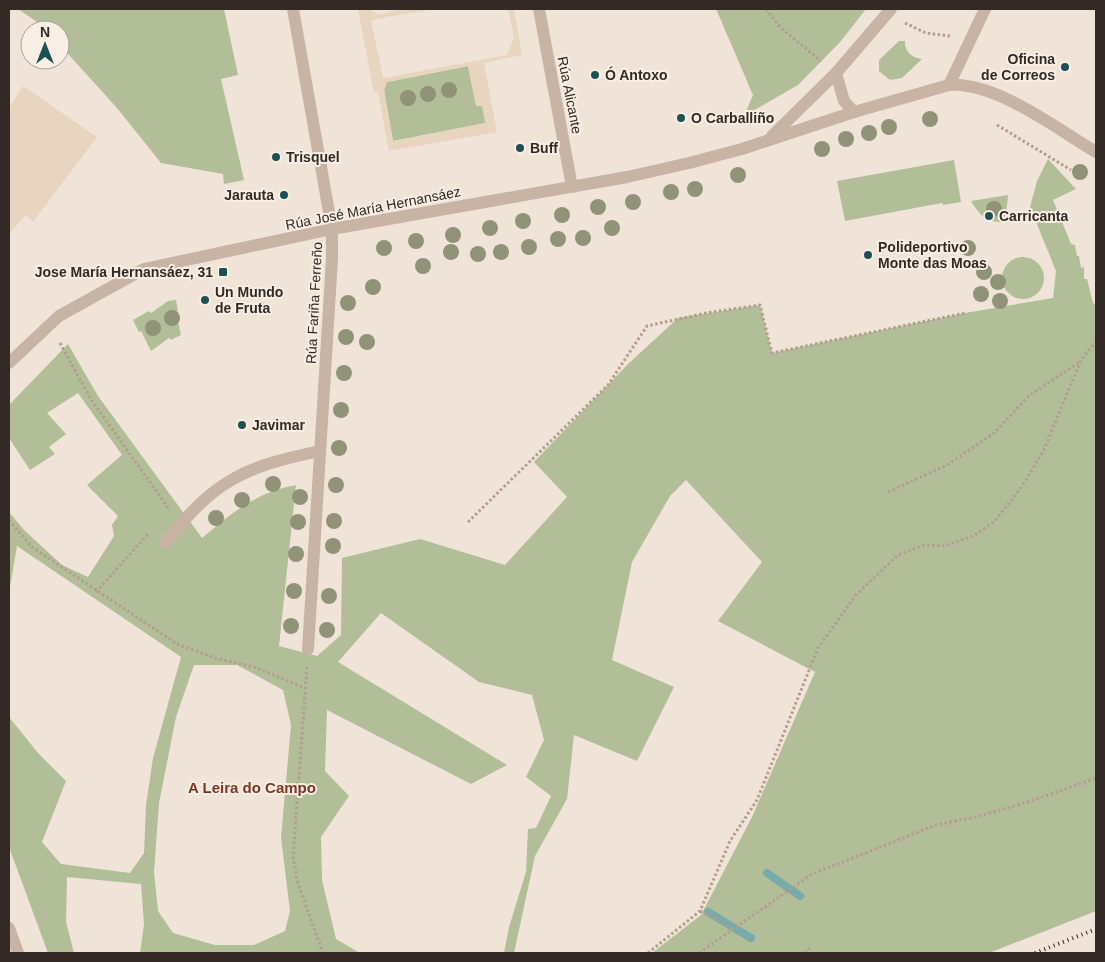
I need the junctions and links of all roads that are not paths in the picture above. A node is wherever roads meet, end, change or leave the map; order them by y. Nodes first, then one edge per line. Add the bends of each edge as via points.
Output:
1 (293, 9) edge
2 (539, 9) edge
3 (891, 9) edge
4 (985, 9) edge
5 (836, 73) junction
6 (949, 85) junction
7 (854, 112) junction
8 (769, 139) junction
9 (1096, 152) edge
10 (572, 187) junction
11 (332, 229) junction
12 (9, 363) edge
13 (320, 451) junction
14 (166, 543) dead end
15 (308, 649) road end
16 (9, 928) edge
17 (18, 953) edge

1 - 11 street, Rúa Fariña Ferreño
2 - 10 street, Rúa Alicante
3 - 5 street, Rúa José María Hernansáez
4 - 6 street
5 - 7 street via 844,100
5 - 8 street, Rúa José María Hernansáez
6 - 7 street, Rúa José María Hernansáez
6 - 9 street via 962,84 993,92
7 - 8 street, Rúa José María Hernansáez
8 - 10 street, Rúa José María Hernansáez via 689,163
10 - 11 street, Rúa José María Hernansáez
11 - 12 street, Rúa José María Hernansáez via 144,269 58,316
11 - 13 street, Rúa Fariña Ferreño
13 - 14 street via 272,462 221,485 199,504
13 - 15 street, Rúa Fariña Ferreño
16 - 17 street

